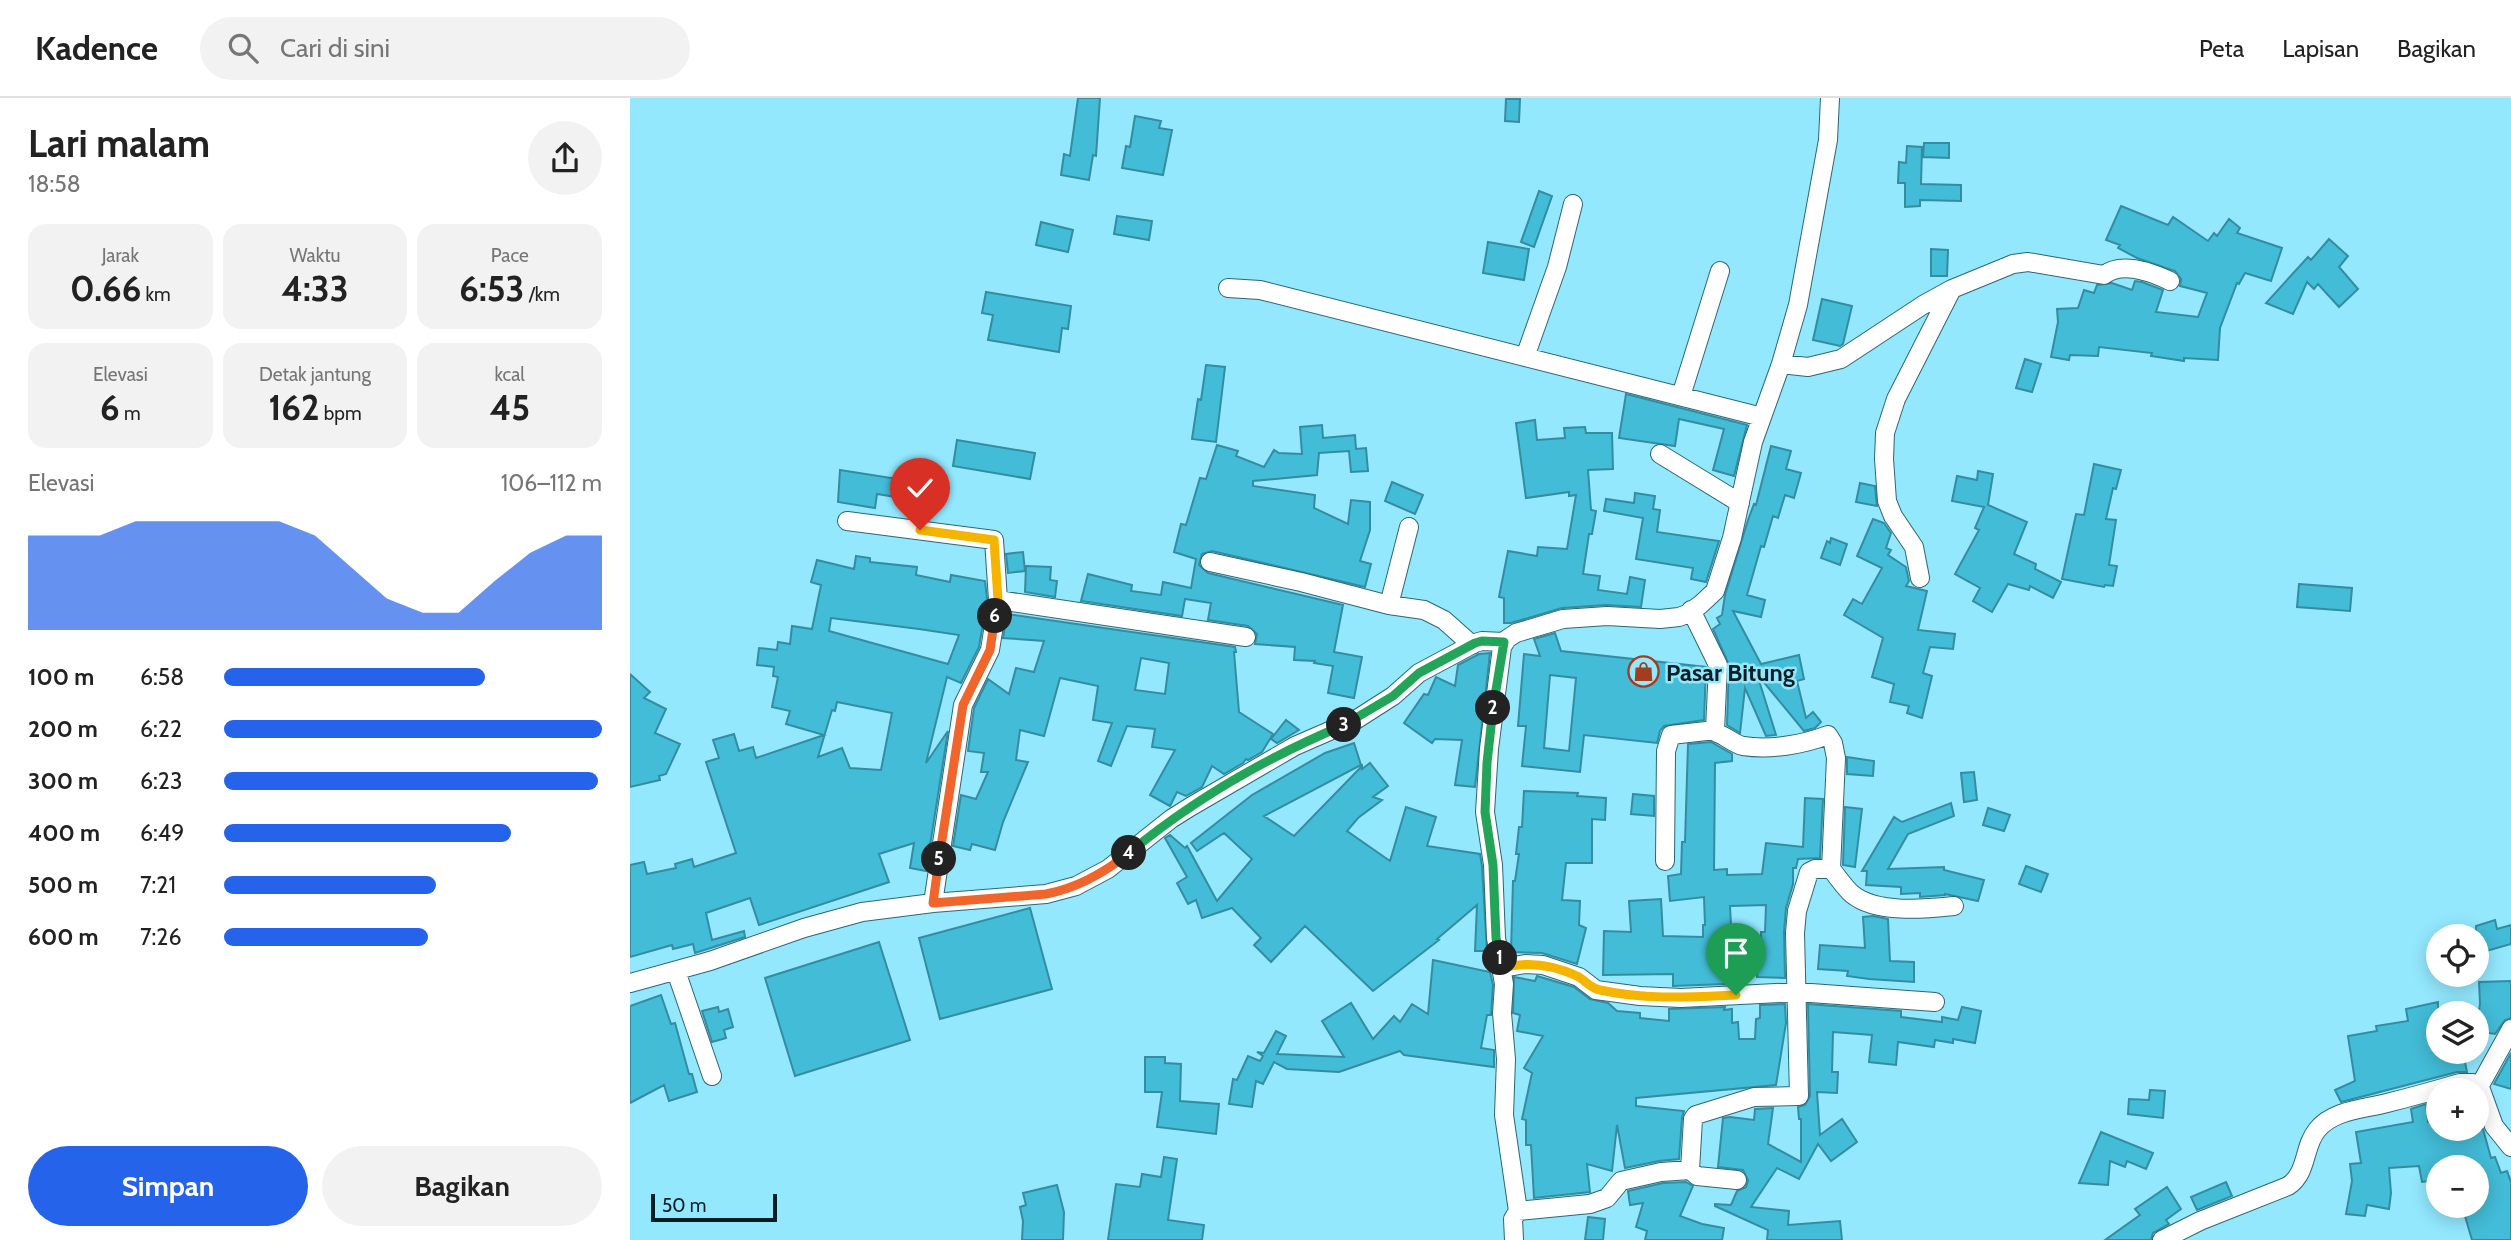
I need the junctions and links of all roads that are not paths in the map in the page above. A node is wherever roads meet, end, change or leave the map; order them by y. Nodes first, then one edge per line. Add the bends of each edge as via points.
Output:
1 (1830, 98) edge
2 (1573, 204) dead end
3 (1720, 271) dead end
4 (2170, 281) dead end
5 (1228, 288) dead end
6 (1952, 289) junction
7 (1525, 357) junction
8 (1781, 364) junction
9 (1681, 397) junction
10 (1762, 417) junction
11 (1660, 454) dead end
12 (1740, 503) junction
13 (847, 521) dead end
14 (1409, 527) dead end
15 (1210, 562) dead end
16 (1920, 578) dead end
17 (998, 600) junction
18 (1389, 606) junction
19 (1691, 610) junction
20 (1246, 637) dead end
21 (1504, 642) junction
22 (1472, 645) junction
23 (1715, 730) junction
24 (1665, 860) dead end
25 (1831, 869) junction
26 (933, 903) junction
27 (1954, 906) dead end
28 (1502, 968) junction
29 (676, 971) junction
30 (630, 983) edge
31 (1797, 992) junction
32 (1936, 1002) dead end
33 (2511, 1029) edge
34 (712, 1076) dead end
35 (2484, 1078) edge
36 (2426, 1092) edge
37 (2489, 1113) edge
38 (2511, 1147) edge
39 (1690, 1170) junction
40 (1737, 1181) dead end
41 (1518, 1211) junction
42 (1514, 1240) edge
43 (2162, 1240) edge

1 - 8 street via 1828,140 1810,244
2 - 7 street via 1557,267
3 - 9 street
4 - 6 street via 2137,269 2111,270 2104,275 2028,262
5 - 7 street via 1260,290
6 - 8 street via 1841,359 1808,367
6 - 16 street via 1896,399 1885,433 1887,501 1914,547
7 - 9 street
8 - 10 street
9 - 10 street
10 - 12 street
11 - 12 street
12 - 19 street via 1718,583 1708,599
13 - 17 street via 994,540
14 - 18 street
15 - 18 street
17 - 20 street
17 - 26 street via 990,650 963,705
18 - 22 street via 1436,615
19 - 21 street via 1660,619 1563,619 1520,631
19 - 23 street via 1718,665
21 - 22 street
21 - 28 street via 1485,799
22 - 26 street via 1419,673 1357,719 1295,746 1190,807 1108,869 1076,886 1046,894
23 - 24 street via 1671,735 1666,751
23 - 25 street via 1741,746 1785,745 1828,735 1836,758
25 - 27 street via 1852,894 1872,904 1925,909
25 - 31 street via 1815,869 1807,876 1797,911
26 - 29 street via 849,915
28 - 31 street via 1544,965 1579,977 1596,990 1640,996
28 - 41 street via 1503,1115
29 - 30 street
29 - 34 street
31 - 32 street
31 - 39 street via 1799,1096 1754,1097 1696,1115
33 - 35 street
36 - 43 street via 2334,1117 2311,1138 2295,1181
37 - 38 street
39 - 40 street via 1697,1176
39 - 41 street via 1621,1181 1606,1198 1590,1203
41 - 42 street via 1513,1219

